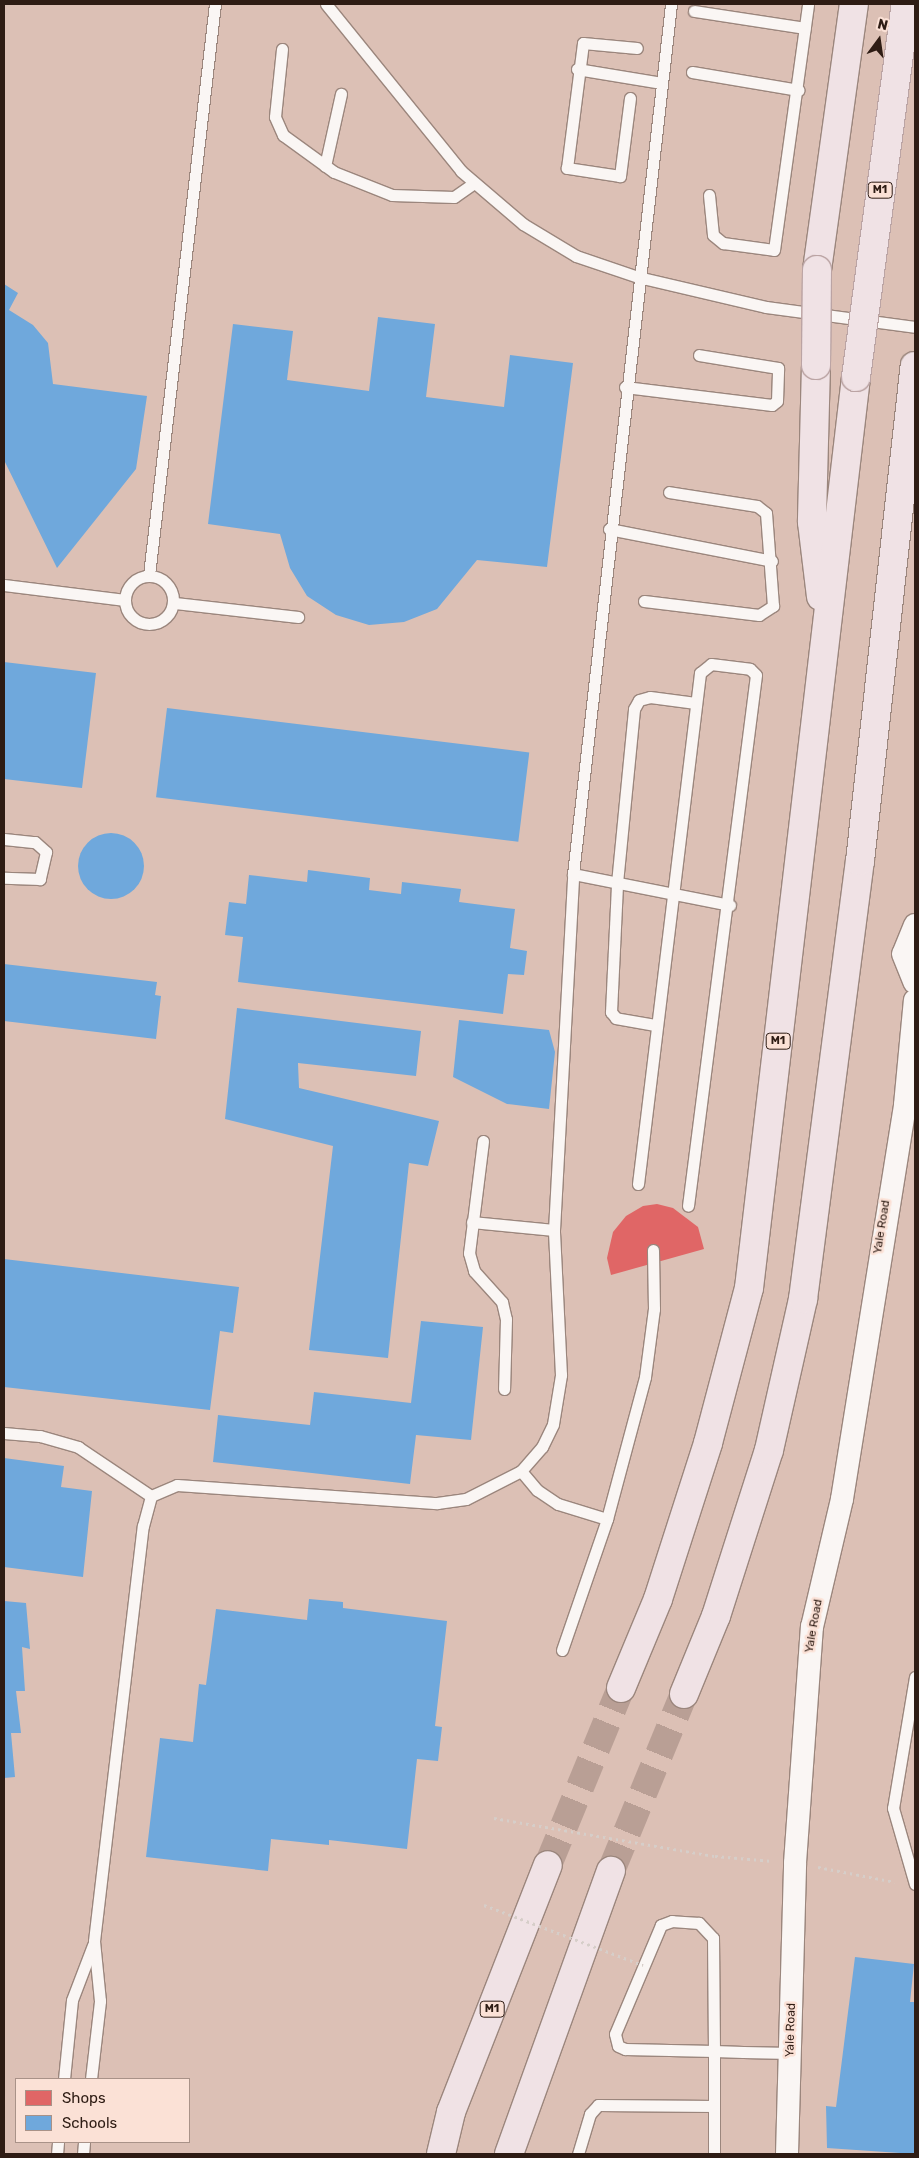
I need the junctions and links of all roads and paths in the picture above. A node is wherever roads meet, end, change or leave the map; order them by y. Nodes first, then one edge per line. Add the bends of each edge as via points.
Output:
1 (214, 4) edge
2 (326, 4) edge
3 (672, 4) edge
4 (808, 4) edge
5 (854, 4) edge
6 (906, 4) edge
7 (694, 11) dead end
8 (805, 28) junction
9 (637, 48) dead end
10 (282, 49) dead end
11 (577, 69) junction
12 (692, 72) dead end
13 (662, 83) junction
14 (798, 90) junction
15 (341, 94) dead end
16 (630, 98) dead end
17 (325, 166) junction
18 (474, 183) junction
19 (709, 195) dead end
20 (638, 277) junction
21 (915, 327) edge
22 (699, 355) dead end
23 (915, 366) edge
24 (625, 387) junction
25 (669, 492) dead end
26 (608, 529) junction
27 (772, 561) junction
28 (149, 575) junction
29 (4, 586) edge
30 (125, 600) junction
31 (644, 601) dead end
32 (175, 603) junction
33 (298, 617) dead end
34 (826, 622) junction
35 (696, 703) junction
36 (4, 839) edge
37 (573, 874) junction
38 (4, 878) edge
39 (617, 883) junction
40 (672, 894) junction
41 (730, 905) junction
42 (915, 925) edge
43 (915, 983) edge
44 (915, 1000) edge
45 (655, 1025) junction
46 (915, 1080) edge
47 (905, 1105) junction
48 (483, 1141) dead end
49 (638, 1184) dead end
50 (688, 1206) dead end
51 (472, 1222) junction
52 (554, 1230) junction
53 (653, 1250) dead end
54 (504, 1389) dead end
55 (4, 1433) edge
56 (521, 1471) junction
57 (151, 1496) junction
58 (607, 1519) junction
59 (562, 1650) dead end
60 (915, 1677) edge
61 (621, 1688) tunnel mouth
62 (684, 1694) tunnel mouth
63 (494, 1818) dead end
64 (715, 1856) dead end
65 (548, 1865) tunnel mouth
66 (611, 1872) tunnel mouth
67 (915, 1884) edge
68 (484, 1905) dead end
69 (94, 1941) junction
70 (643, 1965) junction
71 (714, 2051) junction
72 (790, 2053) junction
73 (64, 2078) edge
74 (91, 2078) edge
75 (714, 2106) junction
76 (441, 2154) edge
77 (509, 2154) edge
78 (578, 2154) edge
79 (714, 2154) edge
80 (787, 2154) edge

1 - 28 lane
2 - 18 lane
3 - 13 lane
4 - 8 lane
5 - 34 highway, bridge via 817,270 812,522
6 - 34 highway, M1, bridge
7 - 8 lane
8 - 14 lane
9 - 11 lane via 583,43
10 - 17 lane via 275,117 283,135
11 - 13 lane
11 - 16 lane via 567,168 620,176
12 - 14 lane
13 - 20 lane
14 - 19 lane via 774,250 723,243 713,235
15 - 17 lane
17 - 18 lane via 392,196 454,197
18 - 20 lane via 523,224 576,256
20 - 21 lane via 766,307
20 - 24 lane
22 - 24 lane via 778,368 776,401 772,404
23 - 62 highway via 860,861 803,1299 769,1450 716,1616
24 - 26 lane
25 - 27 lane via 757,506 770,523
26 - 27 lane
26 - 37 lane
27 - 31 lane via 773,606 759,616
28 - 30 lane via 134,579
28 - 32 lane via 164,580
29 - 30 lane
30 - 32 lane via 134,620 149,624 164,620
32 - 33 lane
34 - 61 highway, M1 via 749,1288 705,1452 658,1599
35 - 39 lane via 650,697 639,700 634,709
35 - 40 lane
35 - 41 lane via 704,666 750,669 756,675
36 - 38 lane via 35,842 46,852 40,879
37 - 39 lane
37 - 52 lane
39 - 40 lane
39 - 45 lane via 611,1012 616,1018
40 - 41 lane
40 - 45 lane
41 - 50 lane
42 - 43 street via 903,954
44 - 47 street, Yale Road
45 - 49 lane
46 - 47 street, Yale Road
47 - 72 street, Yale Road via 842,1499 812,1627 795,1863
48 - 51 lane
51 - 52 lane
51 - 54 lane via 469,1253 474,1271 502,1302 506,1319
52 - 56 lane via 559,1397 542,1447
53 - 58 lane via 654,1309 645,1377
55 - 57 lane via 40,1436 78,1447
56 - 57 lane via 466,1499 437,1503 177,1485
56 - 58 lane via 537,1490 558,1504
57 - 69 lane via 142,1535
58 - 59 lane
60 - 67 lane via 893,1808
63 - 64 path
65 - 76 highway, M1 via 451,2112
66 - 77 highway
68 - 70 path, bridge
69 - 73 lane via 72,2000
69 - 74 lane via 100,2001
70 - 71 lane via 614,2034 618,2046
70 - 71 lane via 657,1930 666,1922 699,1923 711,1931
71 - 72 lane
71 - 75 lane
72 - 80 street, Yale Road
75 - 78 lane via 598,2105 590,2114
75 - 79 lane

